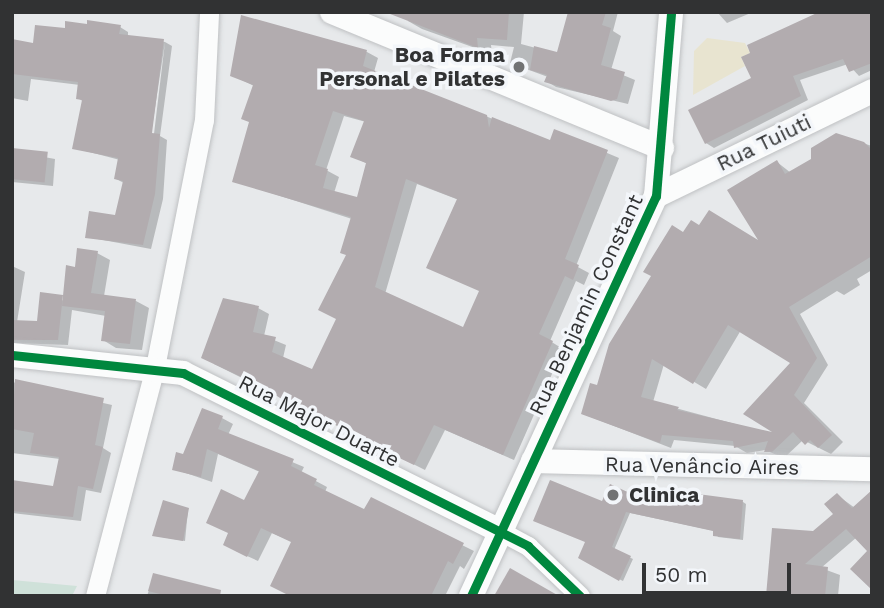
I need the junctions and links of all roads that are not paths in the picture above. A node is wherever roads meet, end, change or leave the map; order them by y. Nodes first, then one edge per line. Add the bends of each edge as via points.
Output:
1 (209, 12) edge
2 (332, 12) edge
3 (671, 12) edge
4 (872, 91) edge
5 (662, 148) junction
6 (656, 196) junction
7 (12, 355) edge
8 (155, 367) junction
9 (533, 461) junction
10 (872, 469) edge
11 (500, 531) junction
12 (95, 596) edge
13 (471, 596) edge
14 (580, 596) edge

1 - 8 street via 204,120
2 - 5 street
3 - 5 street, Rua Benjamin Constant
4 - 6 street, Rua Tuiuti
5 - 6 street, Rua Benjamin Constant
6 - 9 street, Rua Benjamin Constant
7 - 8 street, Rua Major Duarte
8 - 11 street, Rua Major Duarte via 183,373
8 - 12 street
9 - 10 street, Rua Venâncio Aires
9 - 11 street, Rua Benjamin Constant
11 - 13 street, Rua Benjamin Constant
11 - 14 street, Rua Major Duarte via 528,546

